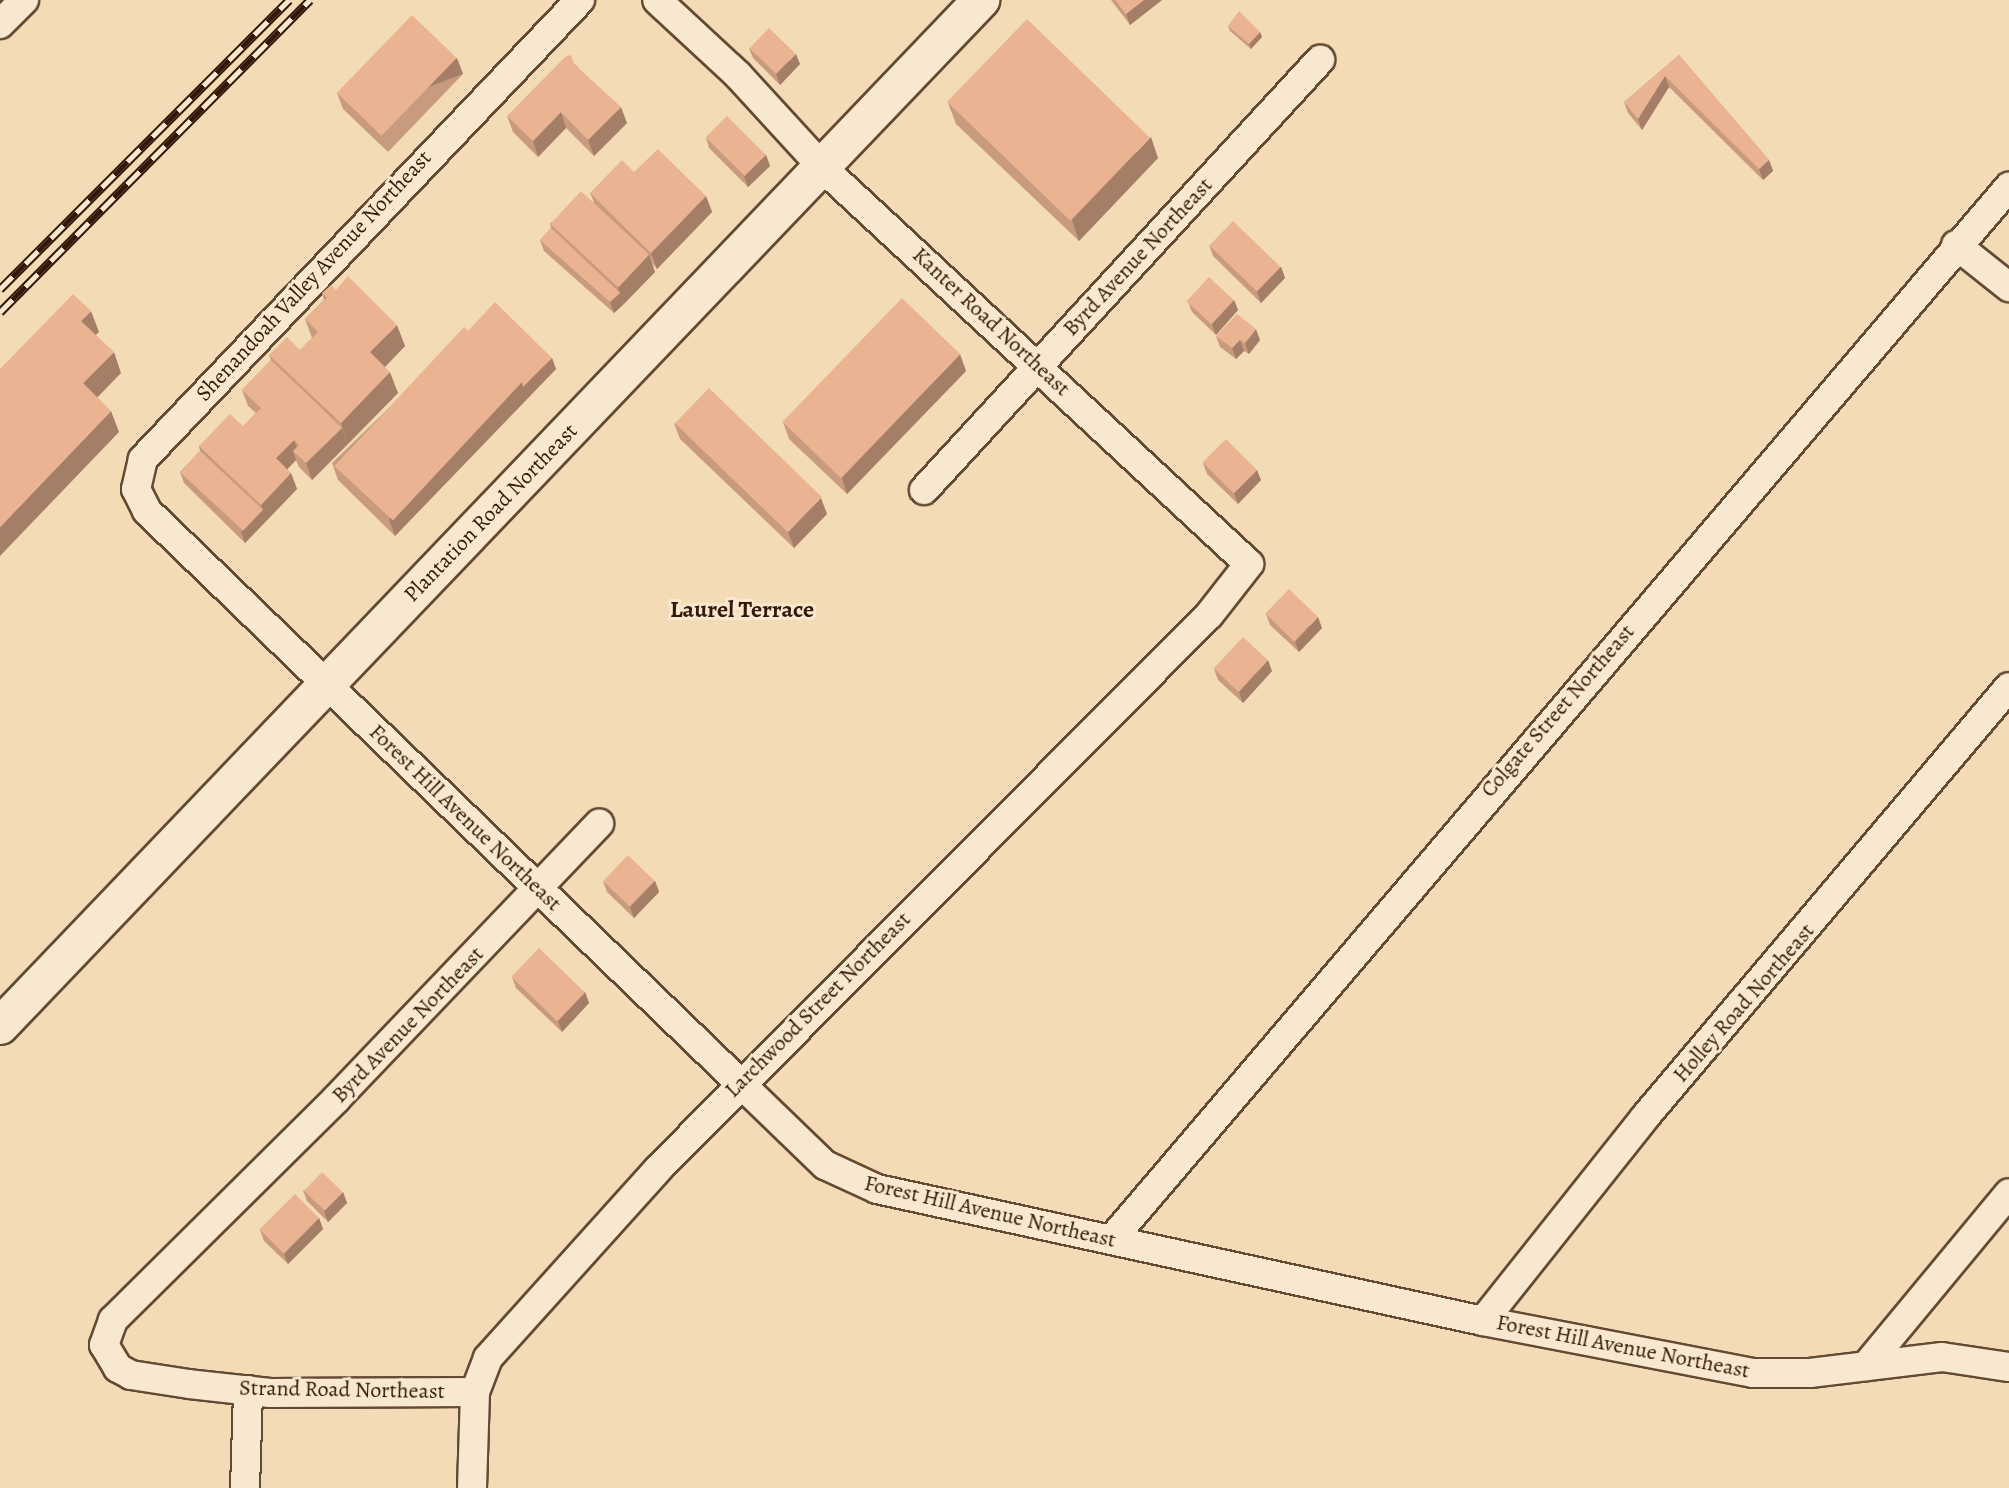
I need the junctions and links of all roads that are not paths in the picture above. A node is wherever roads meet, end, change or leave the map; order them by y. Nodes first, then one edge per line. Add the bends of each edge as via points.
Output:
1 (24, 0) edge
2 (580, 0) edge
3 (657, 0) edge
4 (981, 0) edge
5 (0, 24) edge
6 (1320, 60) dead end
7 (824, 169) junction
8 (2009, 187) edge
9 (1956, 245) junction
10 (2009, 287) edge
11 (1039, 365) junction
12 (924, 490) dead end
13 (202, 563) joint
14 (1249, 564) joint
15 (327, 684) junction
16 (2009, 687) edge
17 (599, 824) dead end
18 (538, 888) junction
19 (0, 1026) edge
20 (740, 1083) junction
21 (2009, 1193) edge
22 (213, 1221) joint
23 (1112, 1239) junction
24 (1483, 1321) junction
25 (1866, 1366) junction
26 (2009, 1367) edge
27 (248, 1390) junction
28 (475, 1392) junction
29 (245, 1488) edge
30 (472, 1488) edge

1 - 5 street
2 - 13 street, Shenandoah Valley Avenue Northeast via 143,459 138,496
3 - 7 street, Kanter Road Northeast via 738,75
4 - 7 street, Plantation Road Northeast
6 - 11 street, Byrd Avenue Northeast
7 - 11 street, Kanter Road Northeast
7 - 15 street, Plantation Road Northeast
8 - 9 street, Colgate Street Northeast
9 - 10 street
9 - 23 street, Colgate Street Northeast
11 - 12 street, Byrd Avenue Northeast
11 - 14 street, Kanter Road Northeast
13 - 15 street, Forest Hill Avenue Northeast
14 - 20 street, Larchwood Street Northeast via 1209,615
15 - 18 street, Forest Hill Avenue Northeast
15 - 19 street, Plantation Road Northeast
16 - 24 street, Holley Road Northeast via 1645,1117
17 - 18 street, Byrd Avenue Northeast
18 - 20 street, Forest Hill Avenue Northeast
18 - 22 street, Byrd Avenue Northeast
20 - 23 street, Forest Hill Avenue Northeast via 825,1165 855,1182
20 - 28 street, Larchwood Street Northeast via 488,1358
21 - 25 street
22 - 27 street, Strand Road Northeast via 113,1320 104,1345 118,1368 131,1375
23 - 24 street, Forest Hill Avenue Northeast
24 - 25 street, Forest Hill Avenue Northeast via 1753,1373
25 - 26 street, Forest Hill Avenue Northeast via 1942,1357
27 - 28 street, Strand Road Northeast
27 - 29 street
28 - 30 street, Larchwood Street Northeast

